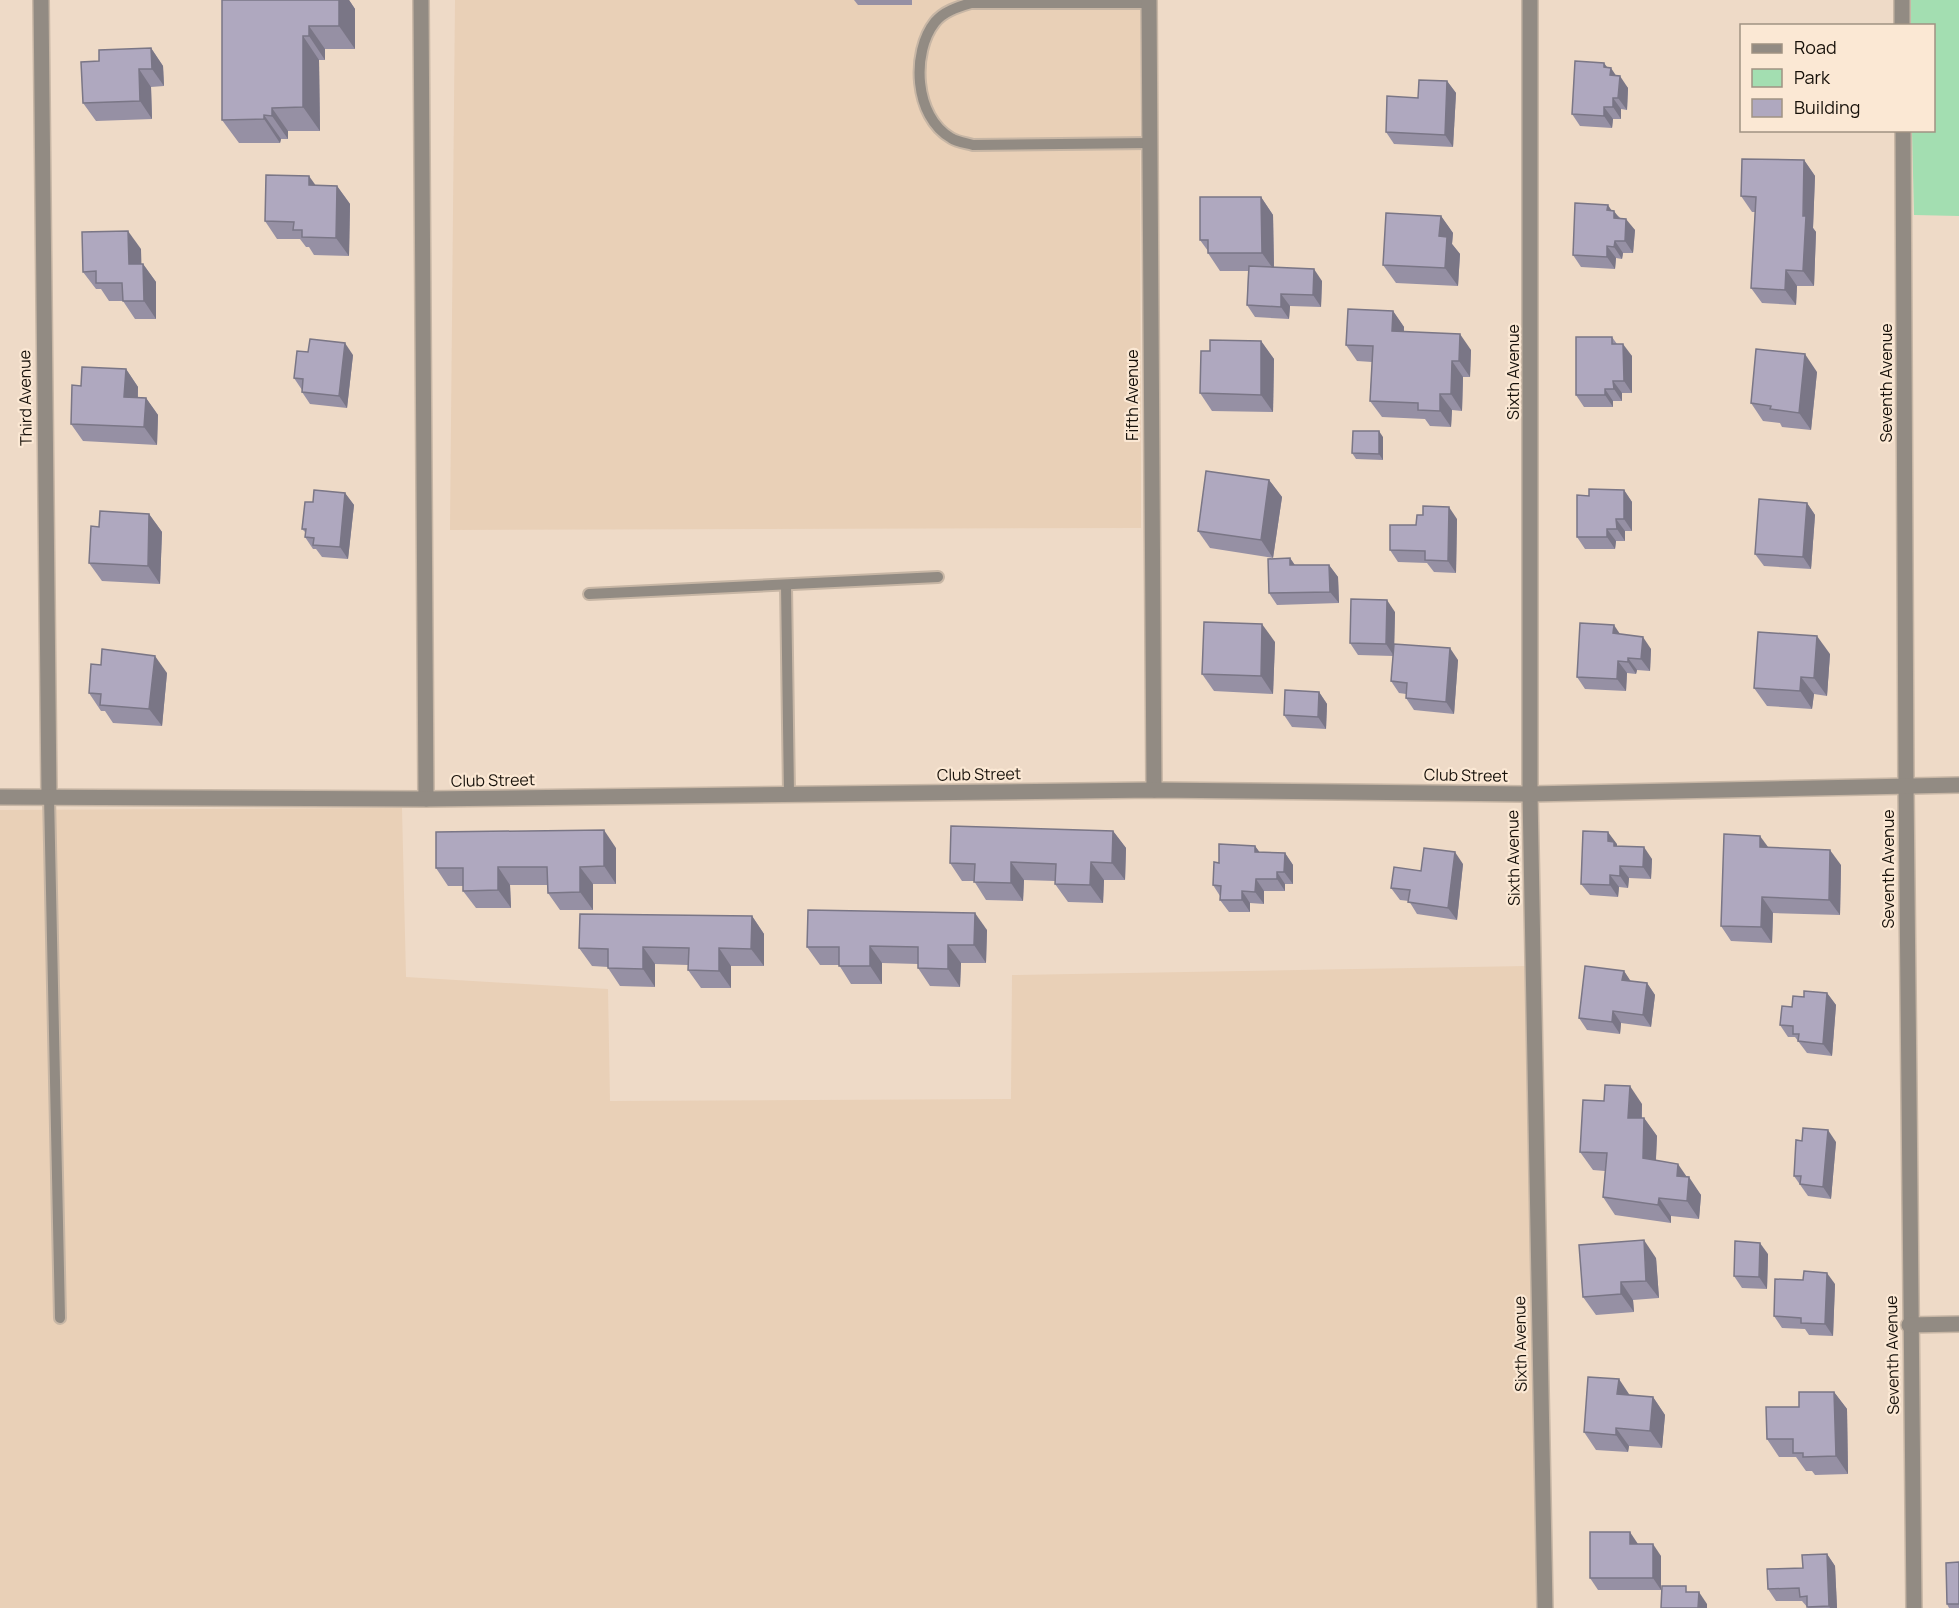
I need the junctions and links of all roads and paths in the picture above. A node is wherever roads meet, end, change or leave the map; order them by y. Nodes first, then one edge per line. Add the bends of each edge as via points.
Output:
1 (41, 0) edge
2 (421, 0) edge
3 (1530, 0) edge
4 (1902, 0) edge
5 (1149, 2) edge
6 (1902, 24) edge
7 (1903, 132) edge
8 (1149, 143) junction
9 (938, 577) dead end
10 (786, 585) junction
11 (589, 594) dead end
12 (1959, 785) edge
13 (1906, 786) junction
14 (1154, 790) junction
15 (1530, 794) junction
16 (789, 795) junction
17 (49, 796) junction
18 (0, 797) edge
19 (426, 799) junction
20 (60, 1318) dead end
21 (1959, 1324) edge
22 (1909, 1325) junction
23 (1545, 1608) edge
24 (1914, 1608) edge

1 - 17 street, Third Avenue
2 - 19 street
3 - 15 street, Sixth Avenue
4 - 6 street
5 - 8 street, Fifth Avenue
5 - 8 lane via 971,3 951,9 936,20 925,36 920,78 924,101 934,122 950,138 973,145
7 - 13 street, Seventh Avenue
8 - 14 street, Fifth Avenue
9 - 10 lane
10 - 11 lane
10 - 16 lane
12 - 13 street, Club Street
13 - 15 street, Club Street
13 - 22 street, Seventh Avenue
14 - 15 street, Club Street
14 - 16 street, Club Street
15 - 23 street, Sixth Avenue
16 - 19 street, Club Street
17 - 18 street, Club Street
17 - 19 street, Club Street
17 - 20 lane
21 - 22 street
22 - 24 street, Seventh Avenue

